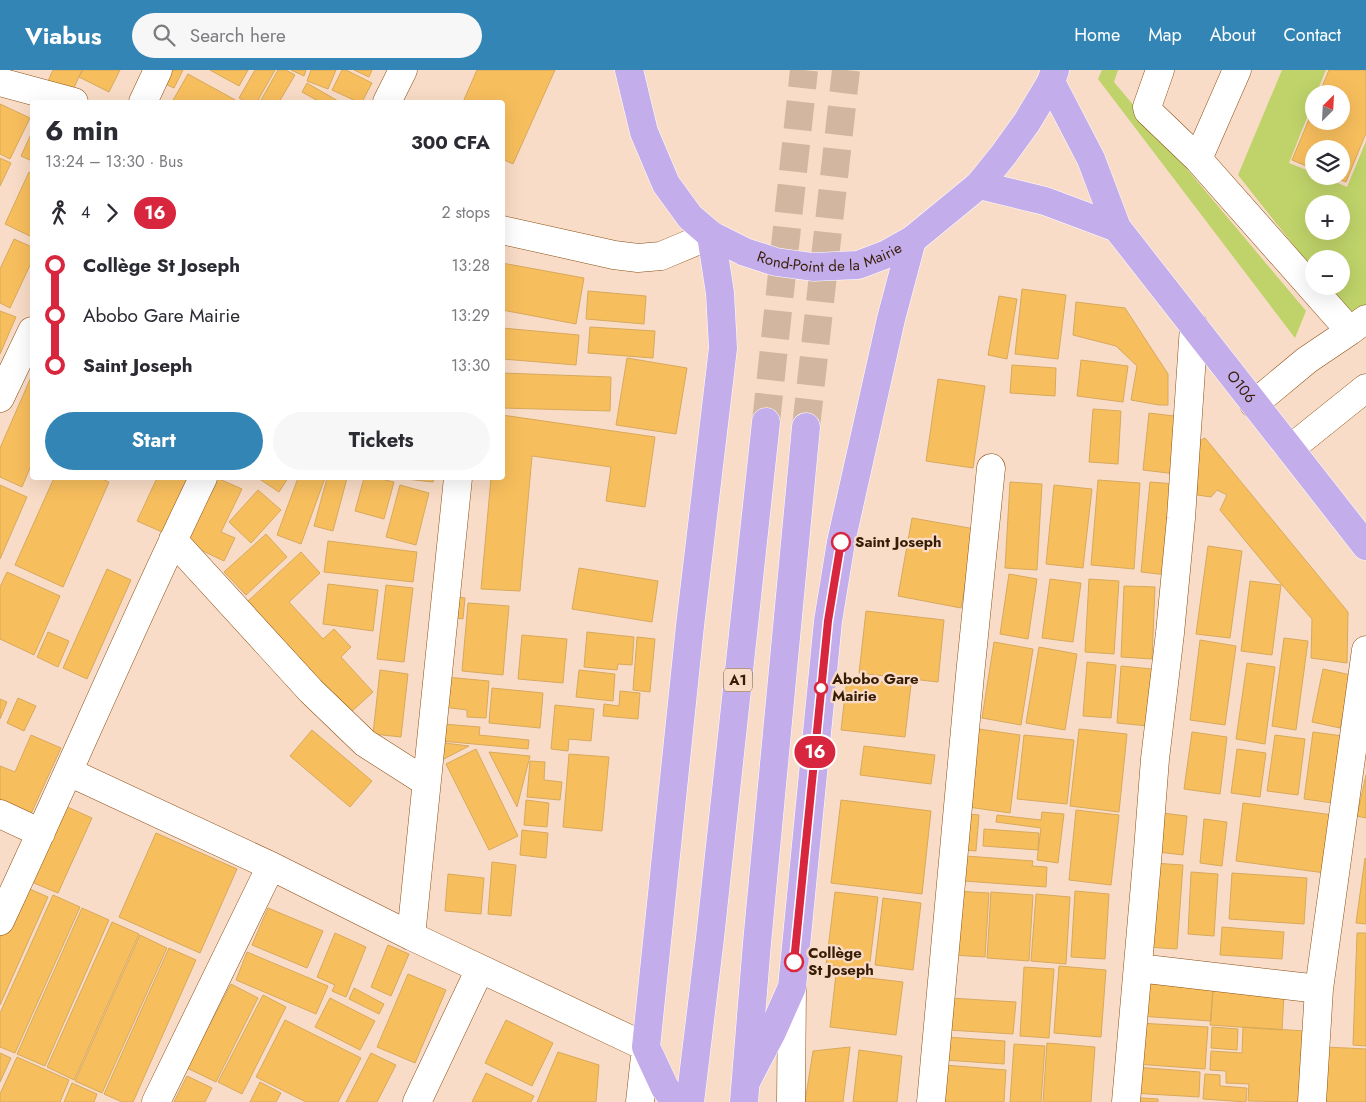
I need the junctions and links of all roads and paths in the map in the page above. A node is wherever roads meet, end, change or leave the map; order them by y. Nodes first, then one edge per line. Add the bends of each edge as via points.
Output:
1 (158, 70) edge
2 (403, 70) edge
3 (628, 70) edge
4 (1160, 70) edge
5 (1237, 70) edge
6 (1053, 76) edge
7 (0, 82) edge
8 (67, 100) edge
9 (144, 100) edge
10 (387, 100) edge
11 (1198, 159) junction
12 (979, 185) junction
13 (1117, 228) junction
14 (505, 231) edge
15 (711, 235) junction
16 (912, 240) junction
17 (1358, 325) edge
18 (1194, 326) junction
19 (30, 334) edge
20 (1366, 388) edge
21 (0, 398) edge
22 (1254, 404) junction
23 (766, 422) tunnel mouth
24 (806, 427) tunnel mouth
25 (1290, 449) junction
26 (991, 468) dead end
27 (202, 480) edge
28 (458, 480) edge
29 (172, 540) junction
30 (1366, 546) edge
31 (1366, 650) edge
32 (69, 772) junction
33 (426, 782) junction
34 (0, 814) edge
35 (41, 833) junction
36 (271, 866) junction
37 (0, 921) edge
38 (411, 936) junction
39 (1138, 968) junction
40 (480, 969) junction
41 (792, 987) junction
42 (1319, 989) junction
43 (646, 1047) junction
44 (745, 1092) edge
45 (156, 1102) edge
46 (418, 1102) edge
47 (640, 1102) edge
48 (676, 1102) edge
49 (690, 1102) edge
50 (790, 1102) edge
51 (931, 1102) edge
52 (1126, 1102) edge
53 (1312, 1102) edge

1 - 9 street
2 - 10 street
3 - 15 main road, Rond-Point de la Mairie via 644,132 666,184 690,217
4 - 11 street via 1146,107
5 - 11 street
6 - 12 main road, Rond-Point de la Mairie via 1021,130
6 - 13 main road, O106 via 1091,159
7 - 8 street
11 - 17 street
12 - 13 main road via 1045,201
12 - 16 main road, Rond-Point de la Mairie
13 - 18 main road, O106
14 - 15 street via 638,258 661,256
15 - 16 main road, Rond-Point de la Mairie via 745,252 776,262 813,267 858,265
15 - 43 main road via 720,294 723,348
16 - 41 main road via 843,533 828,621
17 - 22 street
18 - 22 main road, O106
18 - 39 street via 1181,518 1155,759
19 - 21 street
20 - 25 street
22 - 25 main road, O106
23 - 49 main road, A1
24 - 44 main road
25 - 30 main road, O106
26 - 51 street
27 - 29 street
28 - 33 street
29 - 32 street
29 - 33 street via 311,691 365,743
31 - 42 street
32 - 35 street
32 - 36 street
33 - 38 street
34 - 35 street
35 - 37 street
36 - 38 street
36 - 45 street
38 - 40 street
39 - 42 street
39 - 52 street
40 - 43 street
40 - 46 street
41 - 44 main road
41 - 50 street
42 - 53 street
43 - 47 street
43 - 48 main road via 665,1088

